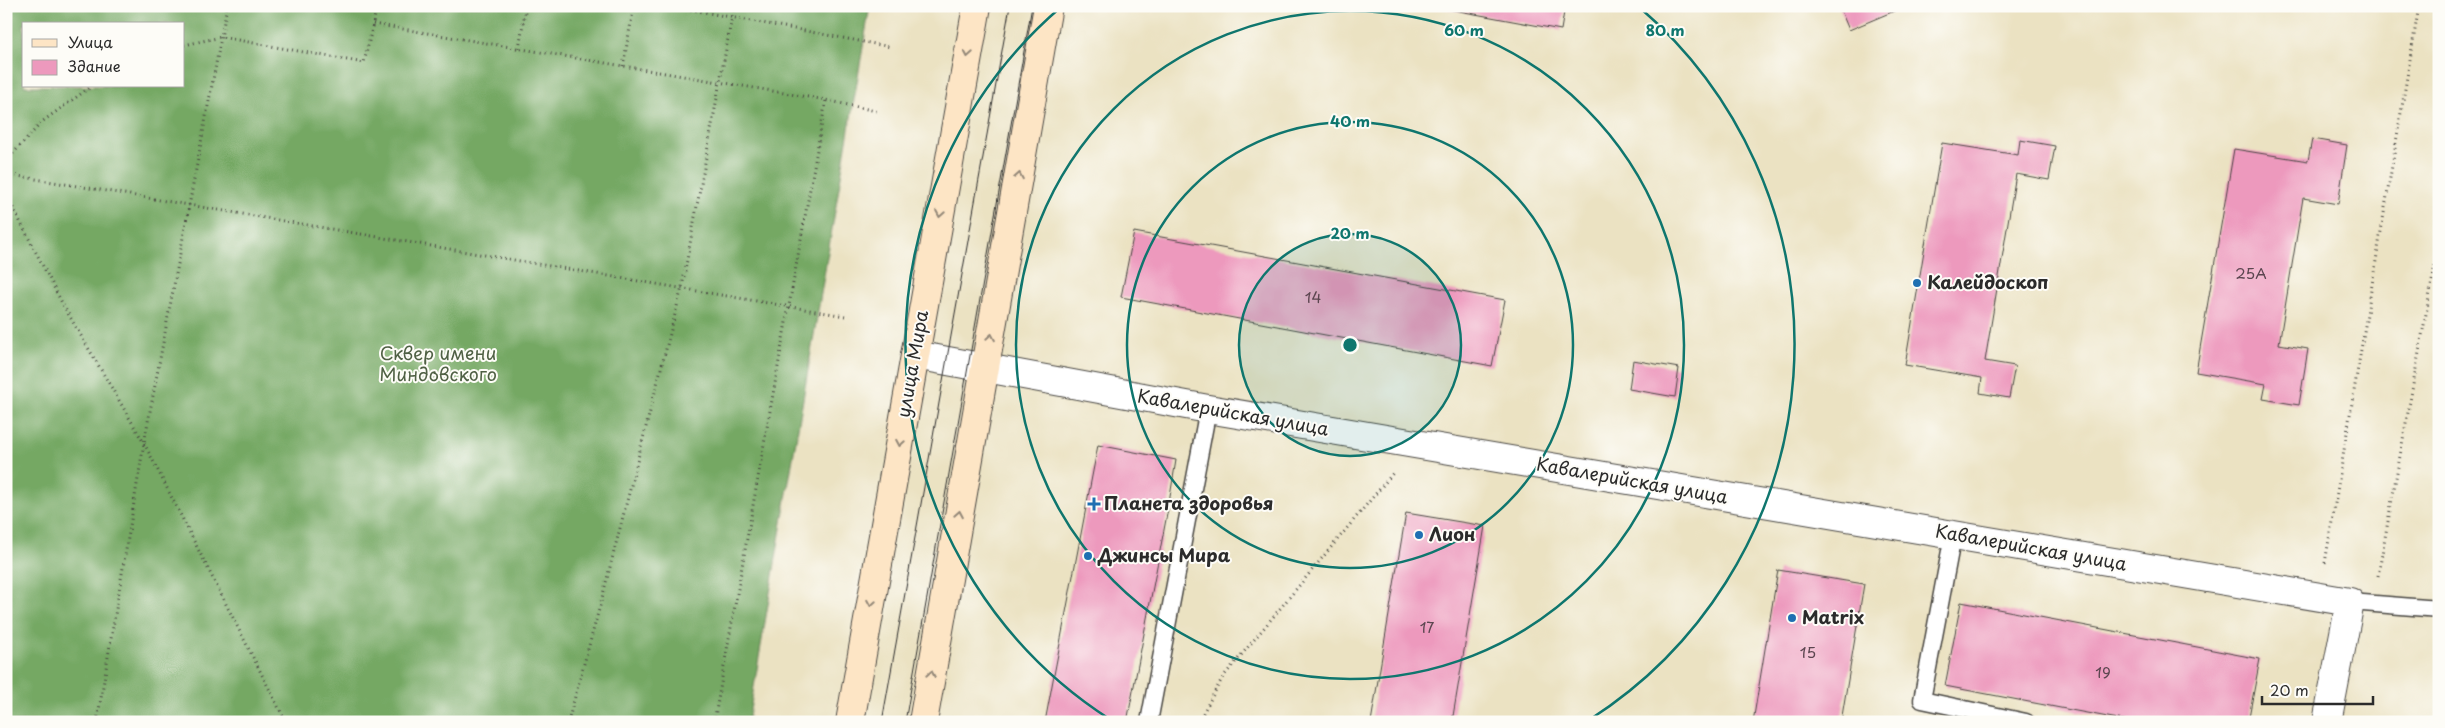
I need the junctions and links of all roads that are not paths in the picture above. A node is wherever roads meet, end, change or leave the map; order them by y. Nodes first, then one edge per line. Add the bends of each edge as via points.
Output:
1 (977, 6) edge
2 (1048, 6) edge
3 (915, 355) junction
4 (986, 367) junction
5 (1208, 409) junction
6 (1953, 535) junction
7 (2362, 603) junction
8 (2439, 609) edge
9 (850, 722) edge
10 (923, 722) edge
11 (1150, 722) edge
12 (2026, 722) edge
13 (2328, 722) edge

1 -> 3 main road, улица Мира
4 -> 2 main road
3 - 4 street, Кавалерийская улица
3 -> 9 main road, улица Мира
4 - 5 street, Кавалерийская улица
10 -> 4 main road
5 - 6 street, Кавалерийская улица
5 - 11 lane
6 - 7 street, Кавалерийская улица
6 - 12 lane via 1922,700
7 - 8 lane
7 - 13 street

